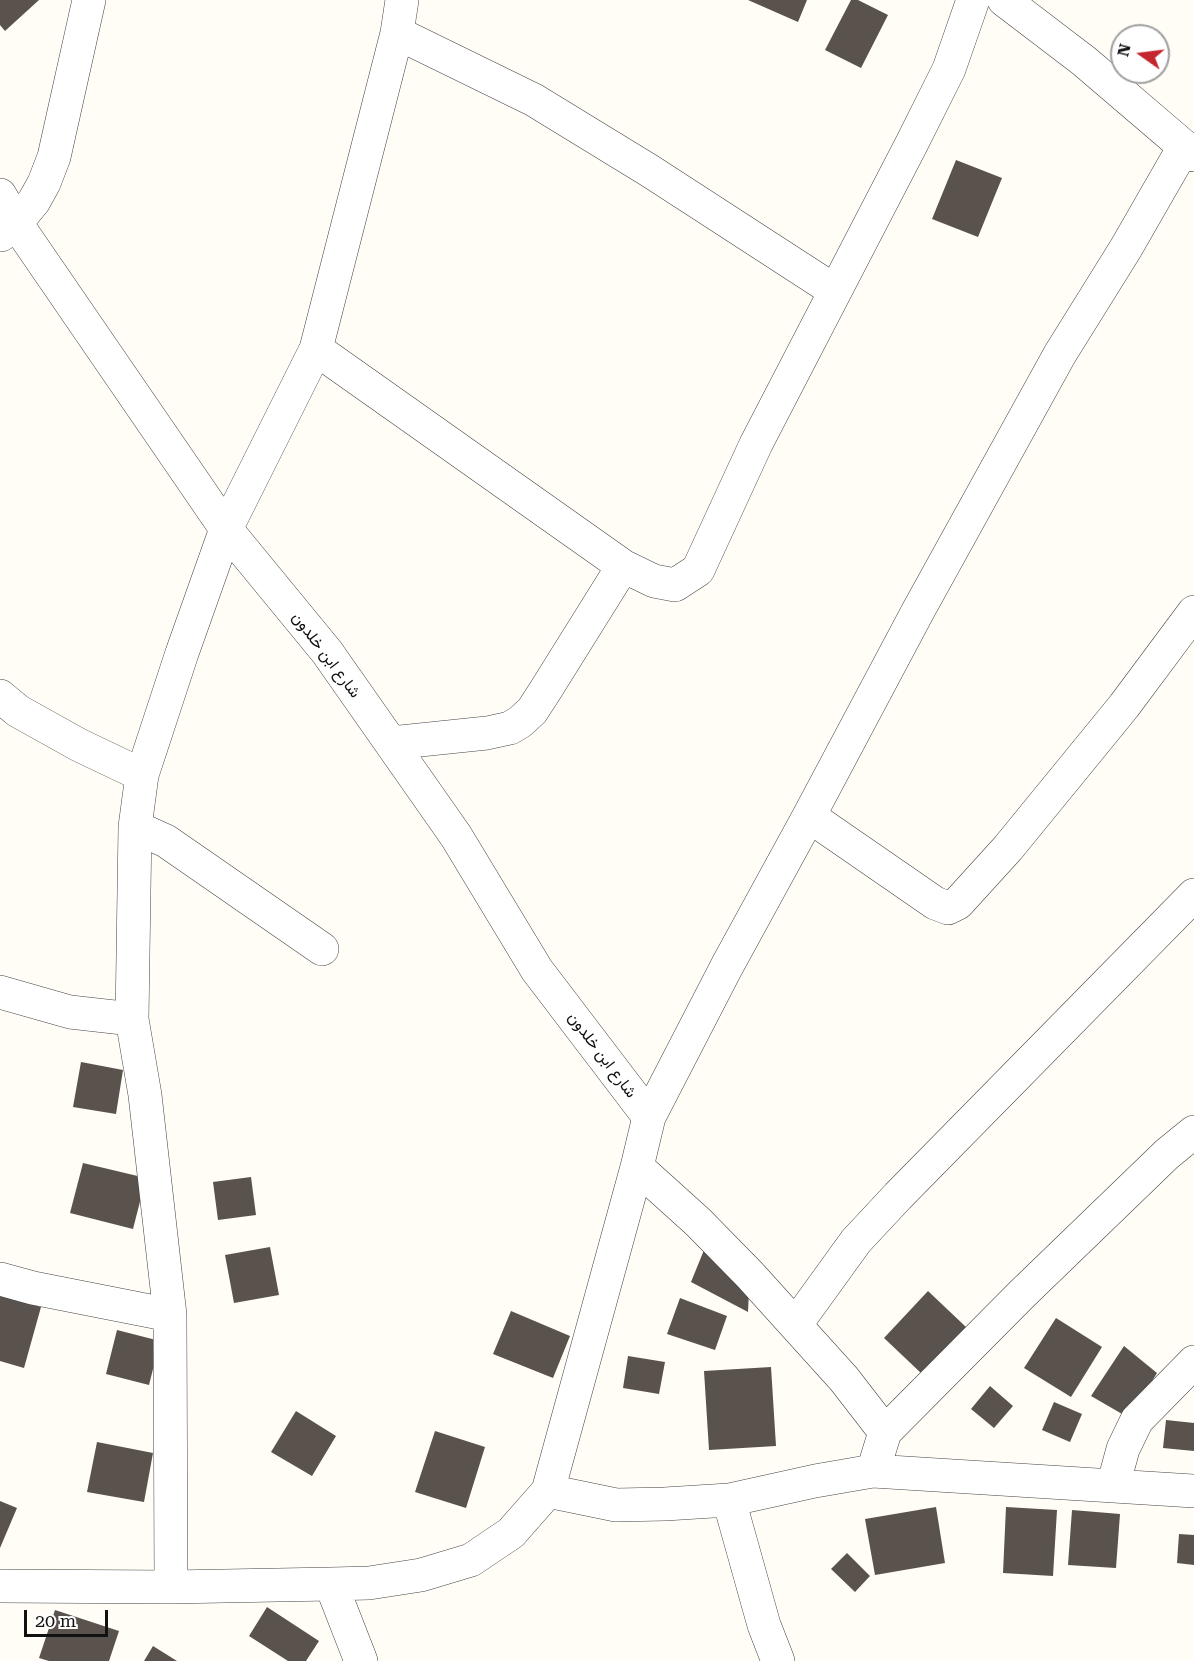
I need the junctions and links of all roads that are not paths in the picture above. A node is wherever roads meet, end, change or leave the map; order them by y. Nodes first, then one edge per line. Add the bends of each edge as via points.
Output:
1 (89, 0) edge
2 (402, 0) edge
3 (973, 0) edge
4 (1004, 0) edge
5 (397, 33) junction
6 (1189, 151) edge
7 (0, 195) edge
8 (8, 230) edge
9 (835, 291) junction
10 (316, 349) junction
11 (226, 530) junction
12 (623, 566) junction
13 (1194, 612) edge
14 (0, 696) edge
15 (391, 744) junction
16 (142, 775) junction
17 (809, 816) junction
18 (135, 827) junction
19 (1194, 895) edge
20 (322, 949) dead end
21 (0, 992) edge
22 (132, 1019) junction
23 (649, 1117) junction
24 (1194, 1132) edge
25 (637, 1167) junction
26 (0, 1279) edge
27 (170, 1315) junction
28 (796, 1324) junction
29 (1194, 1362) edge
30 (885, 1432) junction
31 (873, 1471) junction
32 (1113, 1486) junction
33 (548, 1491) junction
34 (1194, 1491) edge
35 (729, 1500) junction
36 (332, 1584) junction
37 (0, 1586) edge
38 (171, 1587) junction
39 (361, 1661) edge
40 (778, 1661) edge

1 - 8 street via 54,157 34,201
2 - 5 street
3 - 9 street via 949,69
4 - 6 street via 1084,61
5 - 9 street via 534,100
5 - 10 street
6 - 17 street via 1060,354
7 - 8 street, شارع ابن خلدون
8 - 11 street, شارع ابن خلدون
9 - 12 street via 756,444 698,570 675,585 654,581
10 - 11 street
10 - 12 street
11 - 15 street, شارع ابن خلدون via 327,652
11 - 16 street
12 - 15 street via 539,701 520,722 487,733
13 - 17 street via 1124,706 958,903 948,908 936,903
14 - 16 street via 18,711 79,745
15 - 23 street, شارع ابن خلدون via 456,836 537,970
16 - 18 street
17 - 23 street
18 - 20 street via 166,841
18 - 22 street
19 - 28 street via 856,1241
21 - 22 street via 70,1012
22 - 27 street via 145,1095
23 - 25 street
24 - 30 street via 1022,1294
25 - 28 street via 698,1222
25 - 33 street
26 - 27 street
27 - 38 street
28 - 30 street
29 - 32 street via 1137,1420 1123,1449
30 - 31 street
31 - 32 street
31 - 35 street
32 - 34 street
33 - 35 street via 616,1504
33 - 36 street via 511,1533 471,1560 421,1575
35 - 40 street
36 - 38 street
36 - 39 street
37 - 38 street

